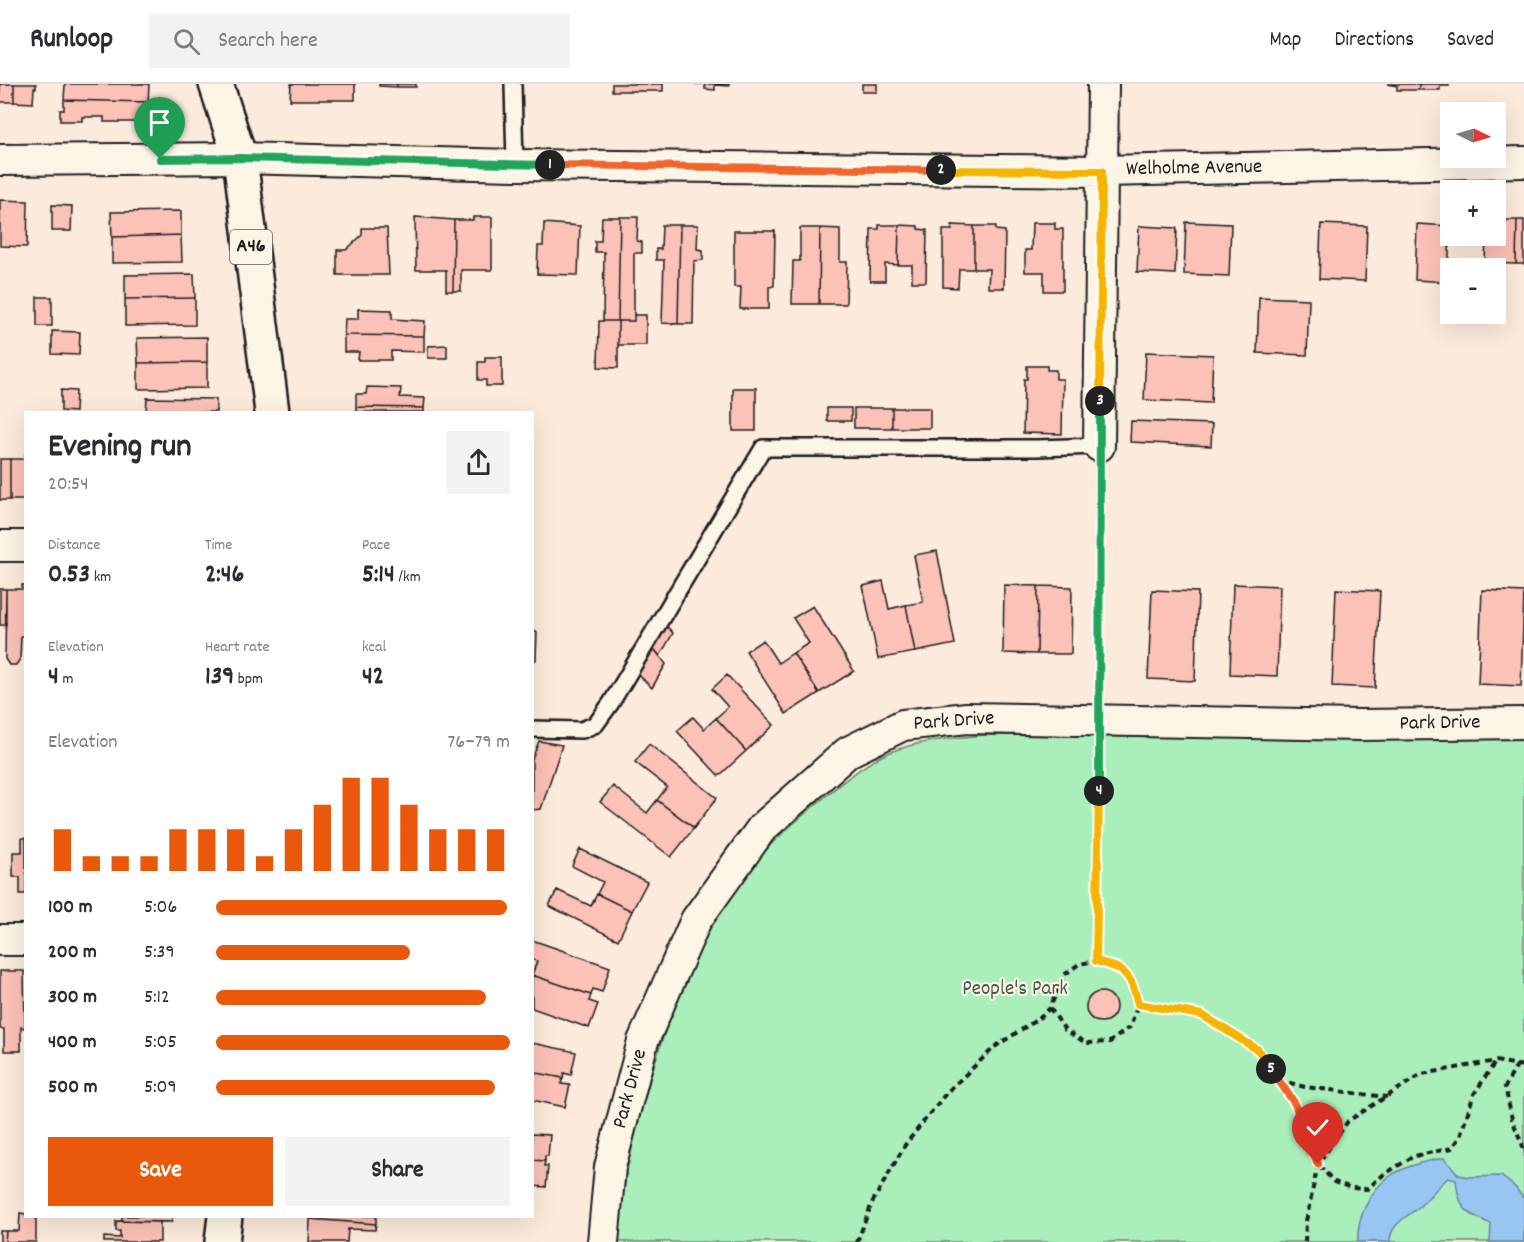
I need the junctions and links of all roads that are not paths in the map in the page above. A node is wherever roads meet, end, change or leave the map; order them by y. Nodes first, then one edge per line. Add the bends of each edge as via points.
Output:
1 (216, 84) edge
2 (513, 84) edge
3 (1102, 84) edge
4 (240, 158) junction
5 (0, 160) edge
6 (1524, 162) edge
7 (515, 165) junction
8 (1102, 171) junction
9 (272, 411) edge
10 (1099, 446) joint
11 (0, 546) edge
12 (24, 546) edge
13 (1524, 723) edge
14 (534, 729) edge
15 (0, 940) edge
16 (24, 940) edge
17 (225, 1218) edge
18 (222, 1242) edge
19 (603, 1242) edge

1 - 4 highway, A46
2 - 7 lane
3 - 8 street
4 - 5 street, Welholme Avenue
4 - 7 street, Welholme Avenue
4 - 9 highway, A46
6 - 8 street, Welholme Avenue
7 - 8 street, Welholme Avenue
8 - 10 street
10 - 14 lane via 763,448 596,724 582,730
11 - 12 street
13 - 19 street, Park Drive via 1360,725 967,718 903,725 848,752 762,828 696,920 643,1041 610,1167
15 - 16 street
17 - 18 highway

